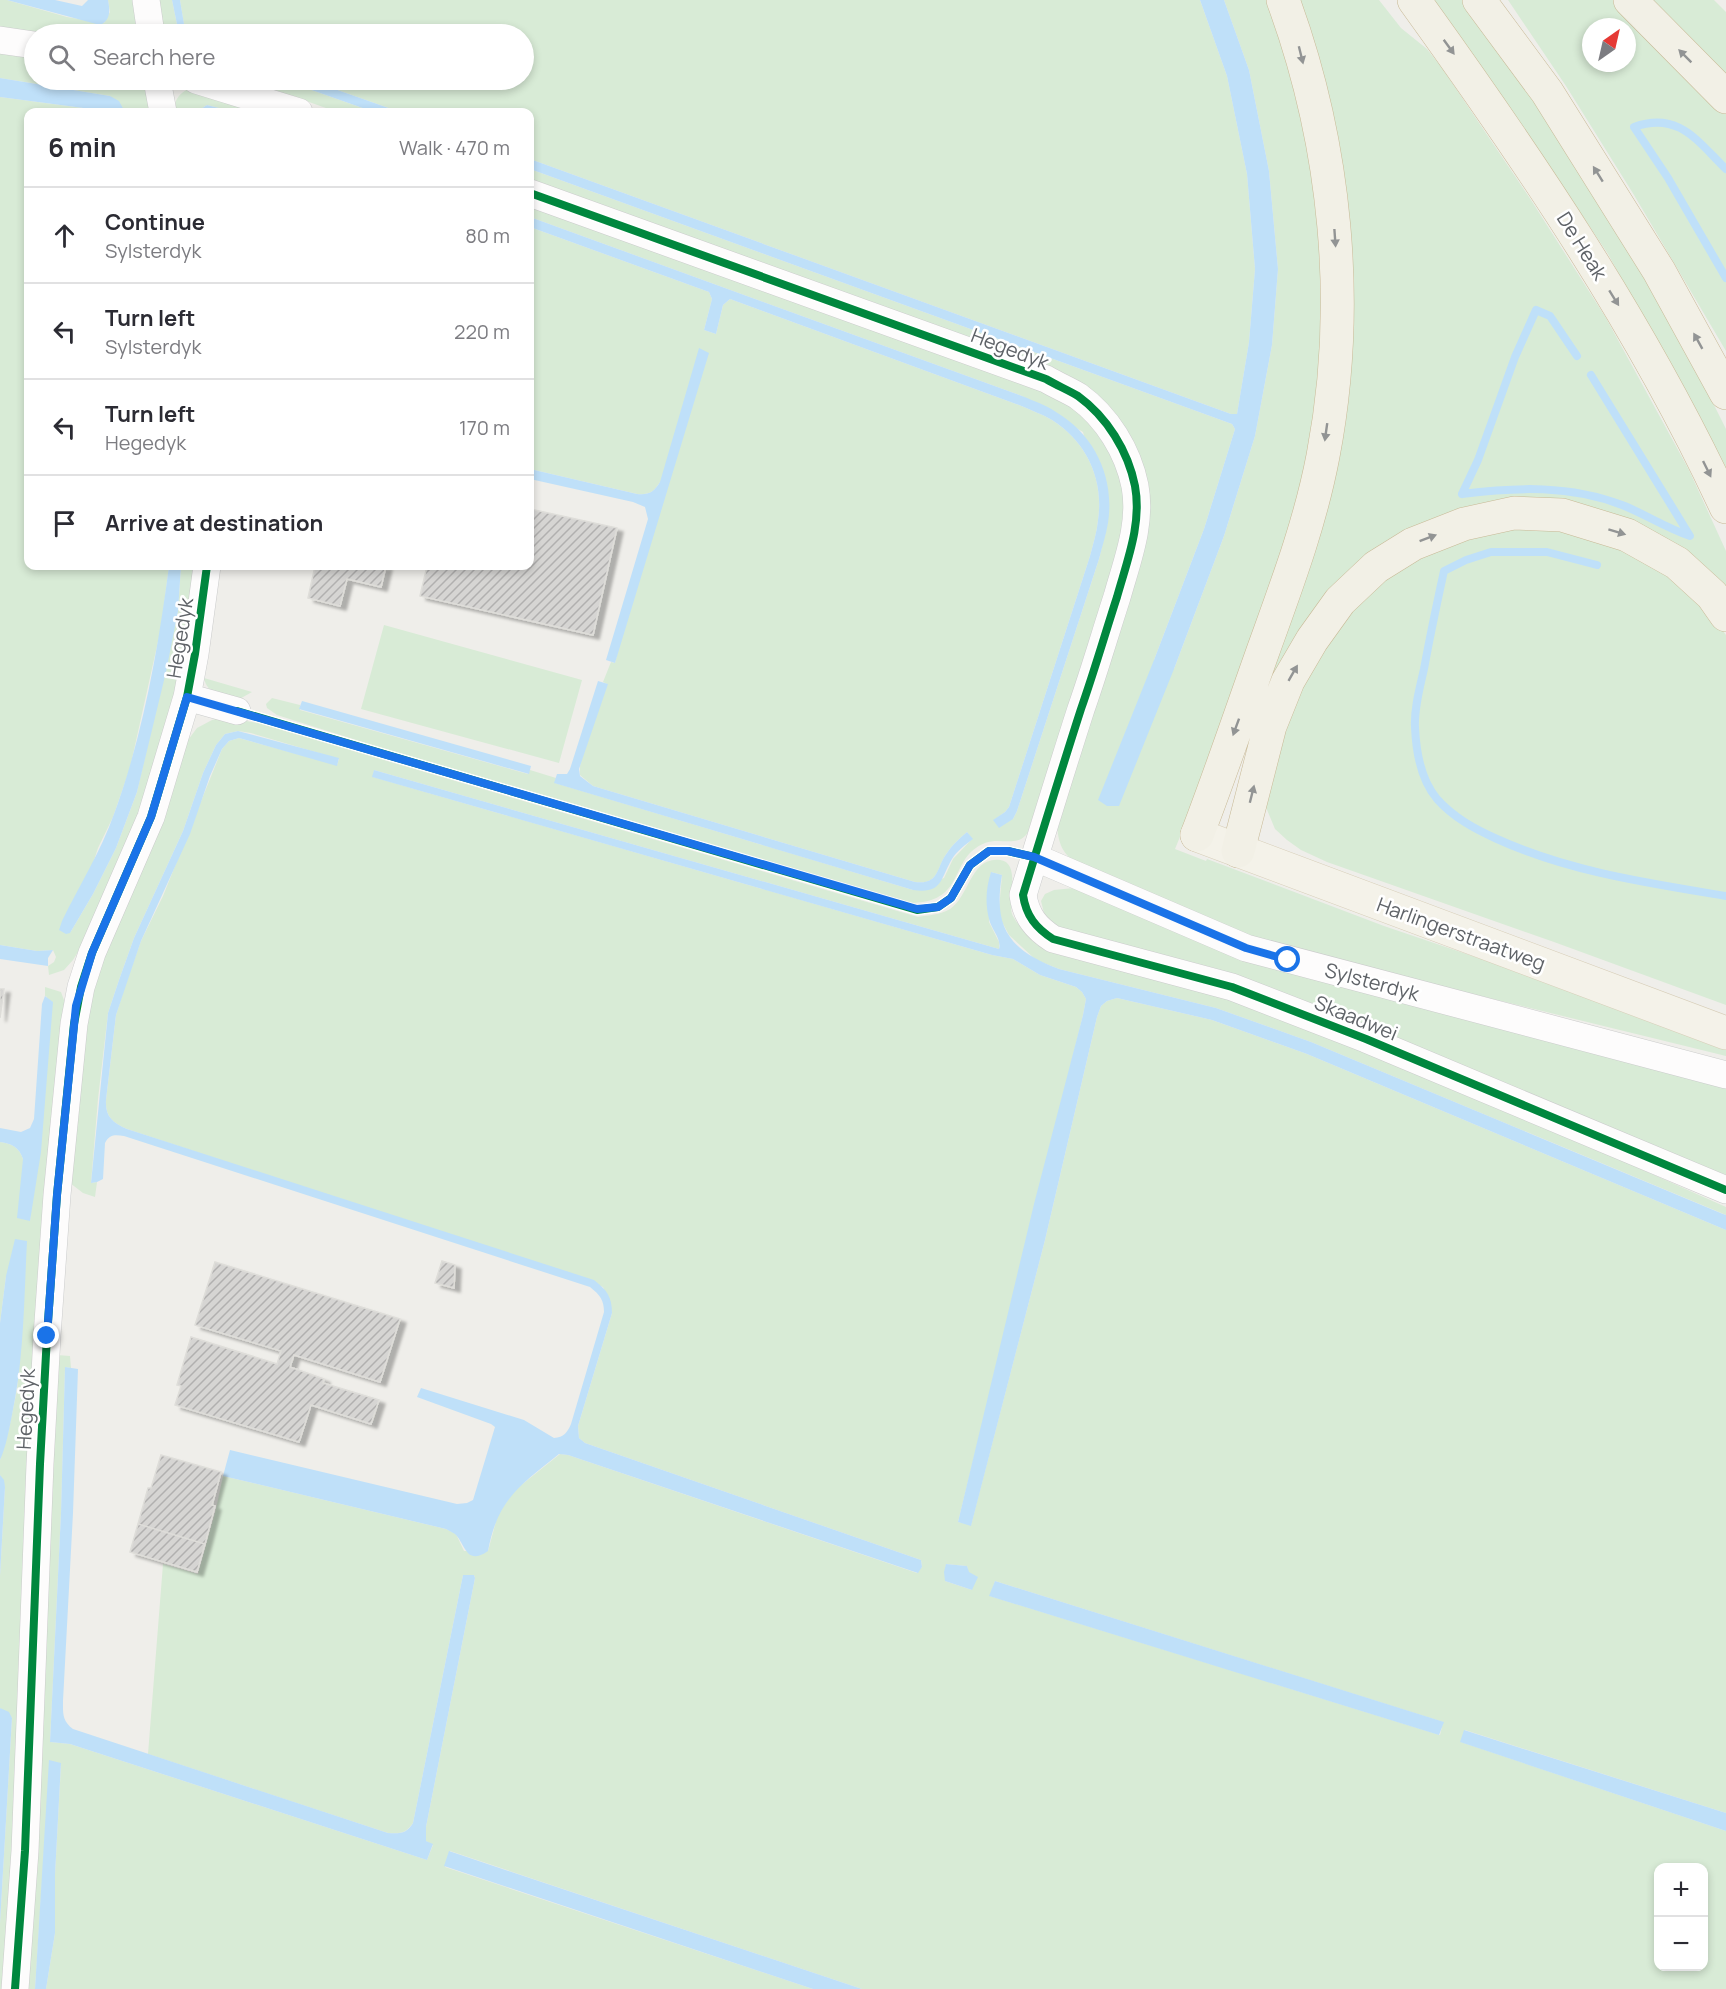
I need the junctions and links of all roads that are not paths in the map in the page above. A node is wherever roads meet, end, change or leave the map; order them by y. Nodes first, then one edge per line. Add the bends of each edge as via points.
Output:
1 (146, 0) edge
2 (1283, 0) edge
3 (1414, 0) edge
4 (1479, 0) edge
5 (1630, 0) edge
6 (150, 24) edge
7 (0, 40) edge
8 (24, 44) edge
9 (159, 90) edge
10 (228, 90) edge
11 (1726, 97) edge
12 (162, 108) edge
13 (286, 108) edge
14 (534, 194) edge
15 (1726, 393) edge
16 (1726, 507) edge
17 (206, 570) edge
18 (1726, 615) edge
19 (187, 697) junction
20 (237, 711) dead end
21 (1197, 836) joint
22 (1238, 850) junction
23 (1034, 857) junction
24 (1726, 1033) edge
25 (1726, 1075) edge
26 (1726, 1190) edge
27 (15, 1989) edge

1 - 6 street
2 -> 21 highway via 1298,42 1329,180 1336,241 1333,383 1323,456 1307,525
3 -> 16 highway, De Heak via 1499,119 1634,330
15 -> 4 highway via 1659,271 1546,92
11 -> 5 highway
7 - 8 street
9 - 12 street
10 - 13 street
14 - 23 street, Hegedyk via 1046,380 1100,414 1128,461 1137,516 1101,649
17 - 19 street, Hegedyk
22 -> 18 highway via 1269,726 1288,681 1340,601 1376,567 1413,544 1464,524 1514,513 1562,515 1627,535 1677,563 1712,595
19 - 20 street
19 - 27 street, Hegedyk via 151,817 92,953 74,1024 48,1325 25,1851
21 - 22 main road, Harlingerstraatweg
22 - 24 main road, Harlingerstraatweg
23 - 25 street, Sylsterdyk via 1246,948
23 - 26 street, Skaadwei via 1023,895 1025,908 1039,931 1053,939 1232,987 1366,1038

